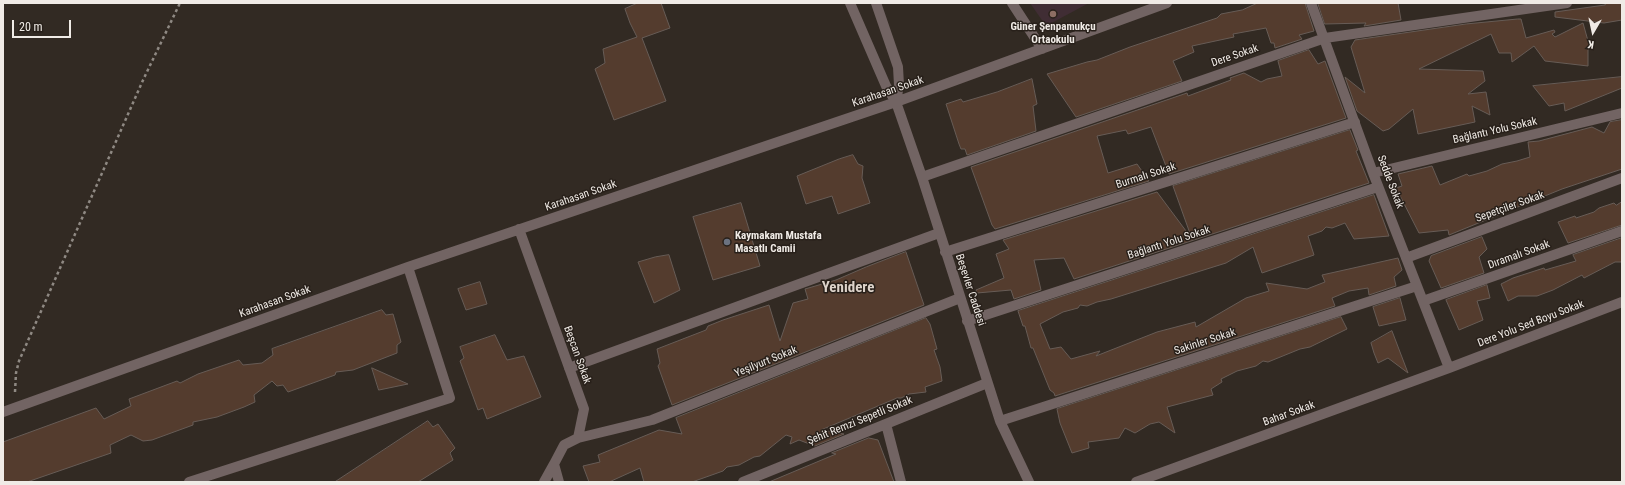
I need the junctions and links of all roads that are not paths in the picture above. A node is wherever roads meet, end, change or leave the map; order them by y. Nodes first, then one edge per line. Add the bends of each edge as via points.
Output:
1 (850, 3) edge
2 (876, 3) edge
3 (1012, 3) edge
4 (1167, 3) edge
5 (1311, 3) edge
6 (1566, 3) edge
7 (1325, 38) junction
8 (1042, 50) junction
9 (896, 102) junction
10 (1622, 113) edge
11 (1355, 122) junction
12 (1373, 173) junction
13 (922, 177) junction
14 (1622, 178) edge
15 (1378, 187) junction
16 (519, 229) junction
17 (1622, 231) edge
18 (939, 233) junction
19 (945, 252) junction
20 (1406, 258) junction
21 (408, 267) junction
22 (1417, 286) junction
23 (960, 298) junction
24 (1424, 301) junction
25 (1622, 302) edge
26 (967, 321) junction
27 (569, 368) junction
28 (1449, 368) junction
29 (987, 383) junction
30 (3, 412) edge
31 (1000, 421) junction
32 (886, 424) junction
33 (578, 438) junction
34 (554, 464) junction
35 (189, 482) edge
36 (544, 482) edge
37 (559, 482) edge
38 (743, 482) edge
39 (901, 482) edge
40 (1029, 482) edge
41 (1136, 482) edge

1 - 9 street, Beşevler Caddesi via 886,86
2 - 9 street via 898,67
3 - 8 street
4 - 8 street, Karahasan Sokak
5 - 7 street, Sedde Sokak
6 - 7 street, Dere Sokak
7 - 11 street, Sedde Sokak
7 - 13 street, Dere Sokak
8 - 9 street, Karahasan Sokak
9 - 13 street, Beşevler Caddesi
9 - 16 street, Karahasan Sokak
10 - 12 street, Bağlantı Yolu Sokak
11 - 12 street, Sedde Sokak
11 - 19 street, Burmalı Sokak
12 - 15 street, Sedde Sokak
13 - 18 street, Beşevler Caddesi
14 - 20 street, Sepetçiler Sokak
15 - 20 street, Sedde Sokak
15 - 26 street, Bağlantı Yolu Sokak
16 - 21 street, Karahasan Sokak
16 - 27 street, Beşcan Sokak
17 - 24 street, Dıramalı Sokak
18 - 19 street, Beşevler Caddesi
18 - 27 street
19 - 23 street, Beşevler Caddesi
20 - 22 street, Sedde Sokak
21 - 30 street, Karahasan Sokak
21 - 35 street via 450,398
22 - 24 street, Sedde Sokak
22 - 31 street, Sakinler Sokak
23 - 26 street, Beşevler Caddesi
23 - 33 street, Yeşilyurt Sokak via 652,420
24 - 28 street, Sedde Sokak
25 - 28 street, Dere Yolu Sed Boyu Sokak
26 - 29 street, Beşevler Caddesi
27 - 33 street, Beşcan Sokak via 584,409
28 - 41 street, Bahar Sokak
29 - 31 street, Beşevler Caddesi
29 - 32 street, Şehit Remzi Sepetli Sokak
31 - 40 street, Beşevler Caddesi
32 - 38 street, Şehit Remzi Sepetli Sokak
32 - 39 street
33 - 34 street via 564,445
34 - 36 street
34 - 37 street

